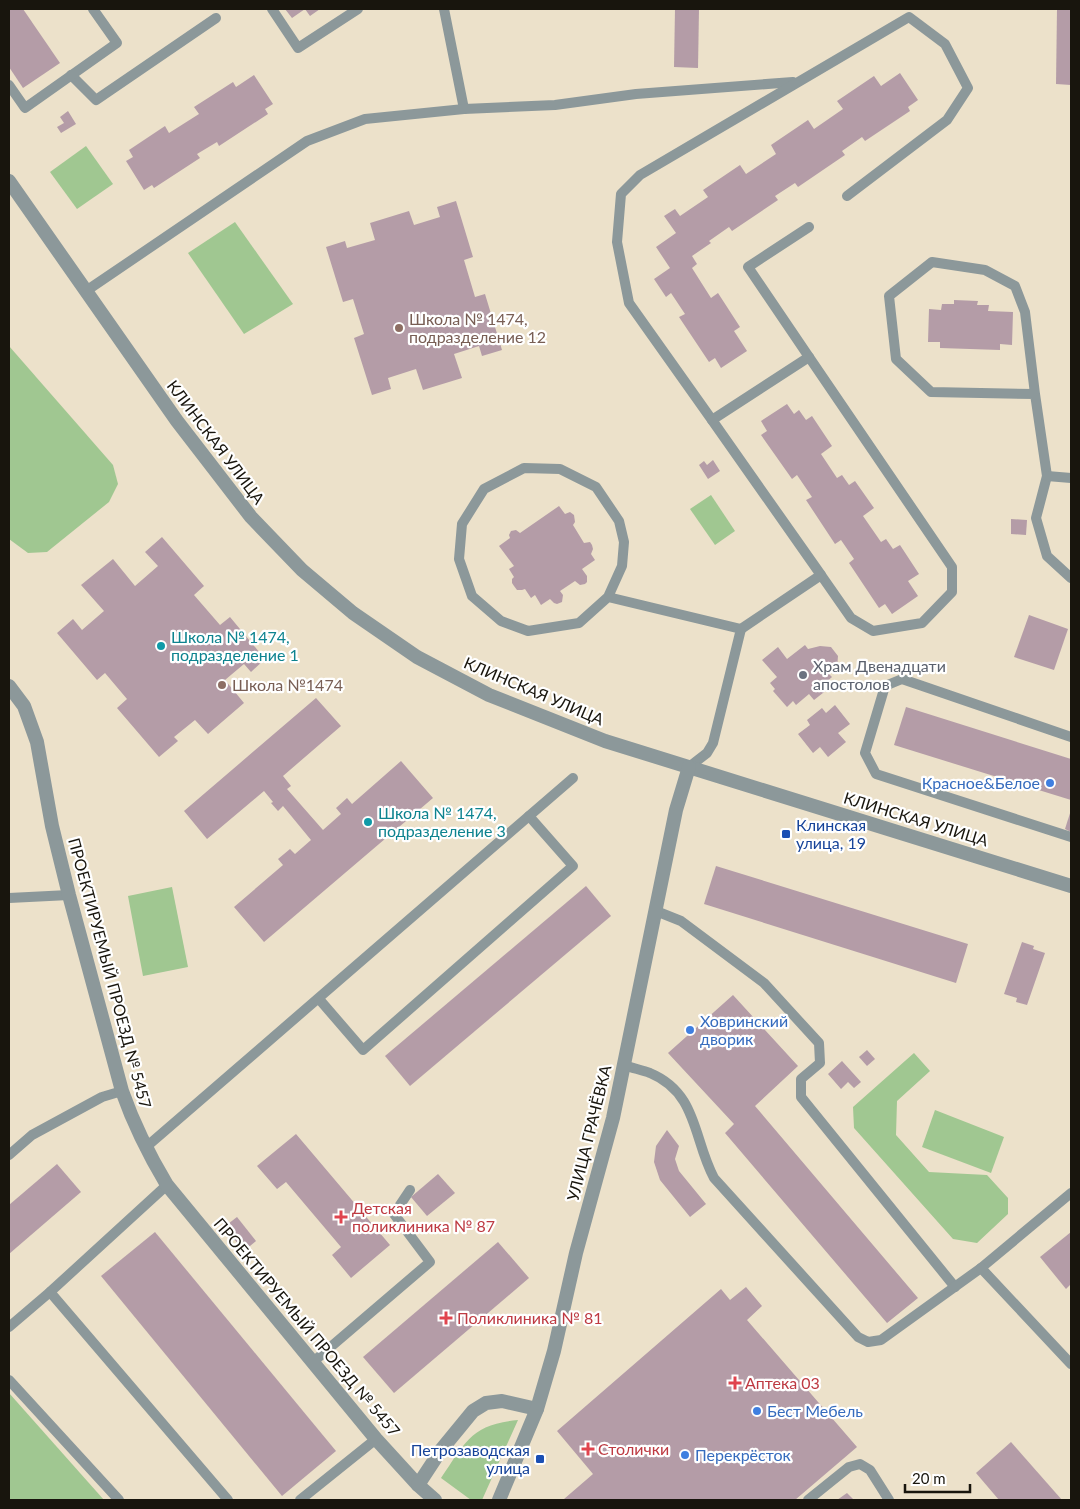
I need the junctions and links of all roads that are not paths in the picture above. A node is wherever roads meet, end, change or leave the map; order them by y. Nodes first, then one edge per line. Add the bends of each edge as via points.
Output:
1 (92, 9) edge
2 (272, 9) edge
3 (358, 9) edge
4 (444, 9) edge
5 (910, 13) edge
6 (216, 18) dead end
7 (71, 75) junction
8 (797, 82) junction
9 (9, 85) edge
10 (464, 109) junction
11 (9, 181) edge
12 (847, 196) dead end
13 (809, 227) dead end
14 (86, 292) junction
15 (809, 357) junction
16 (1035, 394) junction
17 (712, 420) junction
18 (1047, 476) junction
19 (1071, 478) edge
20 (821, 575) junction
21 (1071, 578) edge
22 (608, 597) junction
23 (741, 629) junction
24 (9, 686) edge
25 (1071, 737) edge
26 (689, 767) junction
27 (573, 778) dead end
28 (529, 816) junction
29 (1071, 837) edge
30 (1071, 886) edge
31 (69, 895) junction
32 (9, 898) edge
33 (656, 911) junction
34 (319, 999) junction
35 (624, 1065) junction
36 (122, 1092) junction
37 (145, 1148) junction
38 (9, 1155) edge
39 (166, 1185) junction
40 (410, 1190) dead end
41 (1071, 1193) edge
42 (980, 1268) junction
43 (955, 1287) junction
44 (50, 1292) junction
45 (9, 1327) edge
46 (313, 1362) junction
47 (1071, 1364) edge
48 (9, 1380) edge
49 (538, 1409) junction
50 (376, 1439) junction
51 (418, 1485) junction
52 (119, 1500) edge
53 (228, 1500) edge
54 (300, 1500) edge
55 (435, 1500) edge
56 (499, 1500) edge
57 (808, 1500) edge
58 (889, 1500) edge

1 - 7 lane via 117,43
2 - 3 lane via 298,48
4 - 10 lane
5 - 8 lane
5 - 12 lane via 945,44 968,88 947,120
6 - 7 lane via 96,100
7 - 9 lane via 25,108
8 - 10 lane
8 - 17 lane via 640,175 621,194 617,242 629,302
10 - 14 lane via 365,119 307,141
11 - 14 street, КЛИНСКАЯ УЛИЦА
13 - 15 lane via 748,266
14 - 26 street, КЛИНСКАЯ УЛИЦА via 177,421 251,517 302,570 353,613 417,657 489,695 605,741
15 - 17 lane
15 - 20 lane via 952,567 952,592 922,623 873,631 851,618
16 - 16 lane via 1025,312 1015,286 985,270 932,262 889,296 896,359 931,392
16 - 18 lane
17 - 20 lane
18 - 19 lane
18 - 21 lane via 1036,518 1048,556
20 - 23 lane
22 - 22 lane via 578,623 528,631 500,621 472,596 459,559 462,524 484,489 524,468 560,468 596,487 619,521 624,542 622,566
22 - 23 lane
23 - 26 lane via 713,743 707,753
24 - 31 street, ПРОЕКТИРУЕМЫЙ ПРОЕЗД № 5457 via 24,706 37,742 52,826
25 - 29 lane via 902,679 885,686 865,753 876,774
26 - 30 street, КЛИНСКАЯ УЛИЦА
26 - 33 street, УЛИЦА ГРАЧЁВКА via 676,810
27 - 28 lane
28 - 34 lane
28 - 34 lane via 573,866 364,1050
31 - 32 lane
31 - 36 street, ПРОЕКТИРУЕМЫЙ ПРОЕЗД № 5457
33 - 35 street, УЛИЦА ГРАЧЁВКА
33 - 43 lane via 681,921 764,983 820,1043 820,1063 801,1079 801,1097
34 - 37 lane
35 - 43 lane via 650,1073 680,1095 690,1112 714,1178 858,1337 868,1342 881,1340
35 - 49 street, УЛИЦА ГРАЧЁВКА
36 - 37 street, ПРОЕКТИРУЕМЫЙ ПРОЕЗД № 5457
36 - 38 lane via 102,1097 32,1135
37 - 39 street, ПРОЕКТИРУЕМЫЙ ПРОЕЗД № 5457
39 - 44 lane
39 - 46 street, ПРОЕКТИРУЕМЫЙ ПРОЕЗД № 5457
40 - 46 lane via 394,1214 430,1262
41 - 42 lane
42 - 43 lane
42 - 47 lane
44 - 45 lane
44 - 53 lane
46 - 50 street, ПРОЕКТИРУЕМЫЙ ПРОЕЗД № 5457
48 - 52 lane
49 - 51 street via 502,1401 486,1403 473,1412 441,1450
49 - 56 street, УЛИЦА ГРАЧЁВКА
50 - 51 street, ПРОЕКТИРУЕМЫЙ ПРОЕЗД № 5457
50 - 54 lane
51 - 55 street, ПРОЕКТИРУЕМЫЙ ПРОЕЗД № 5457
57 - 58 lane via 849,1466 860,1464 870,1470

